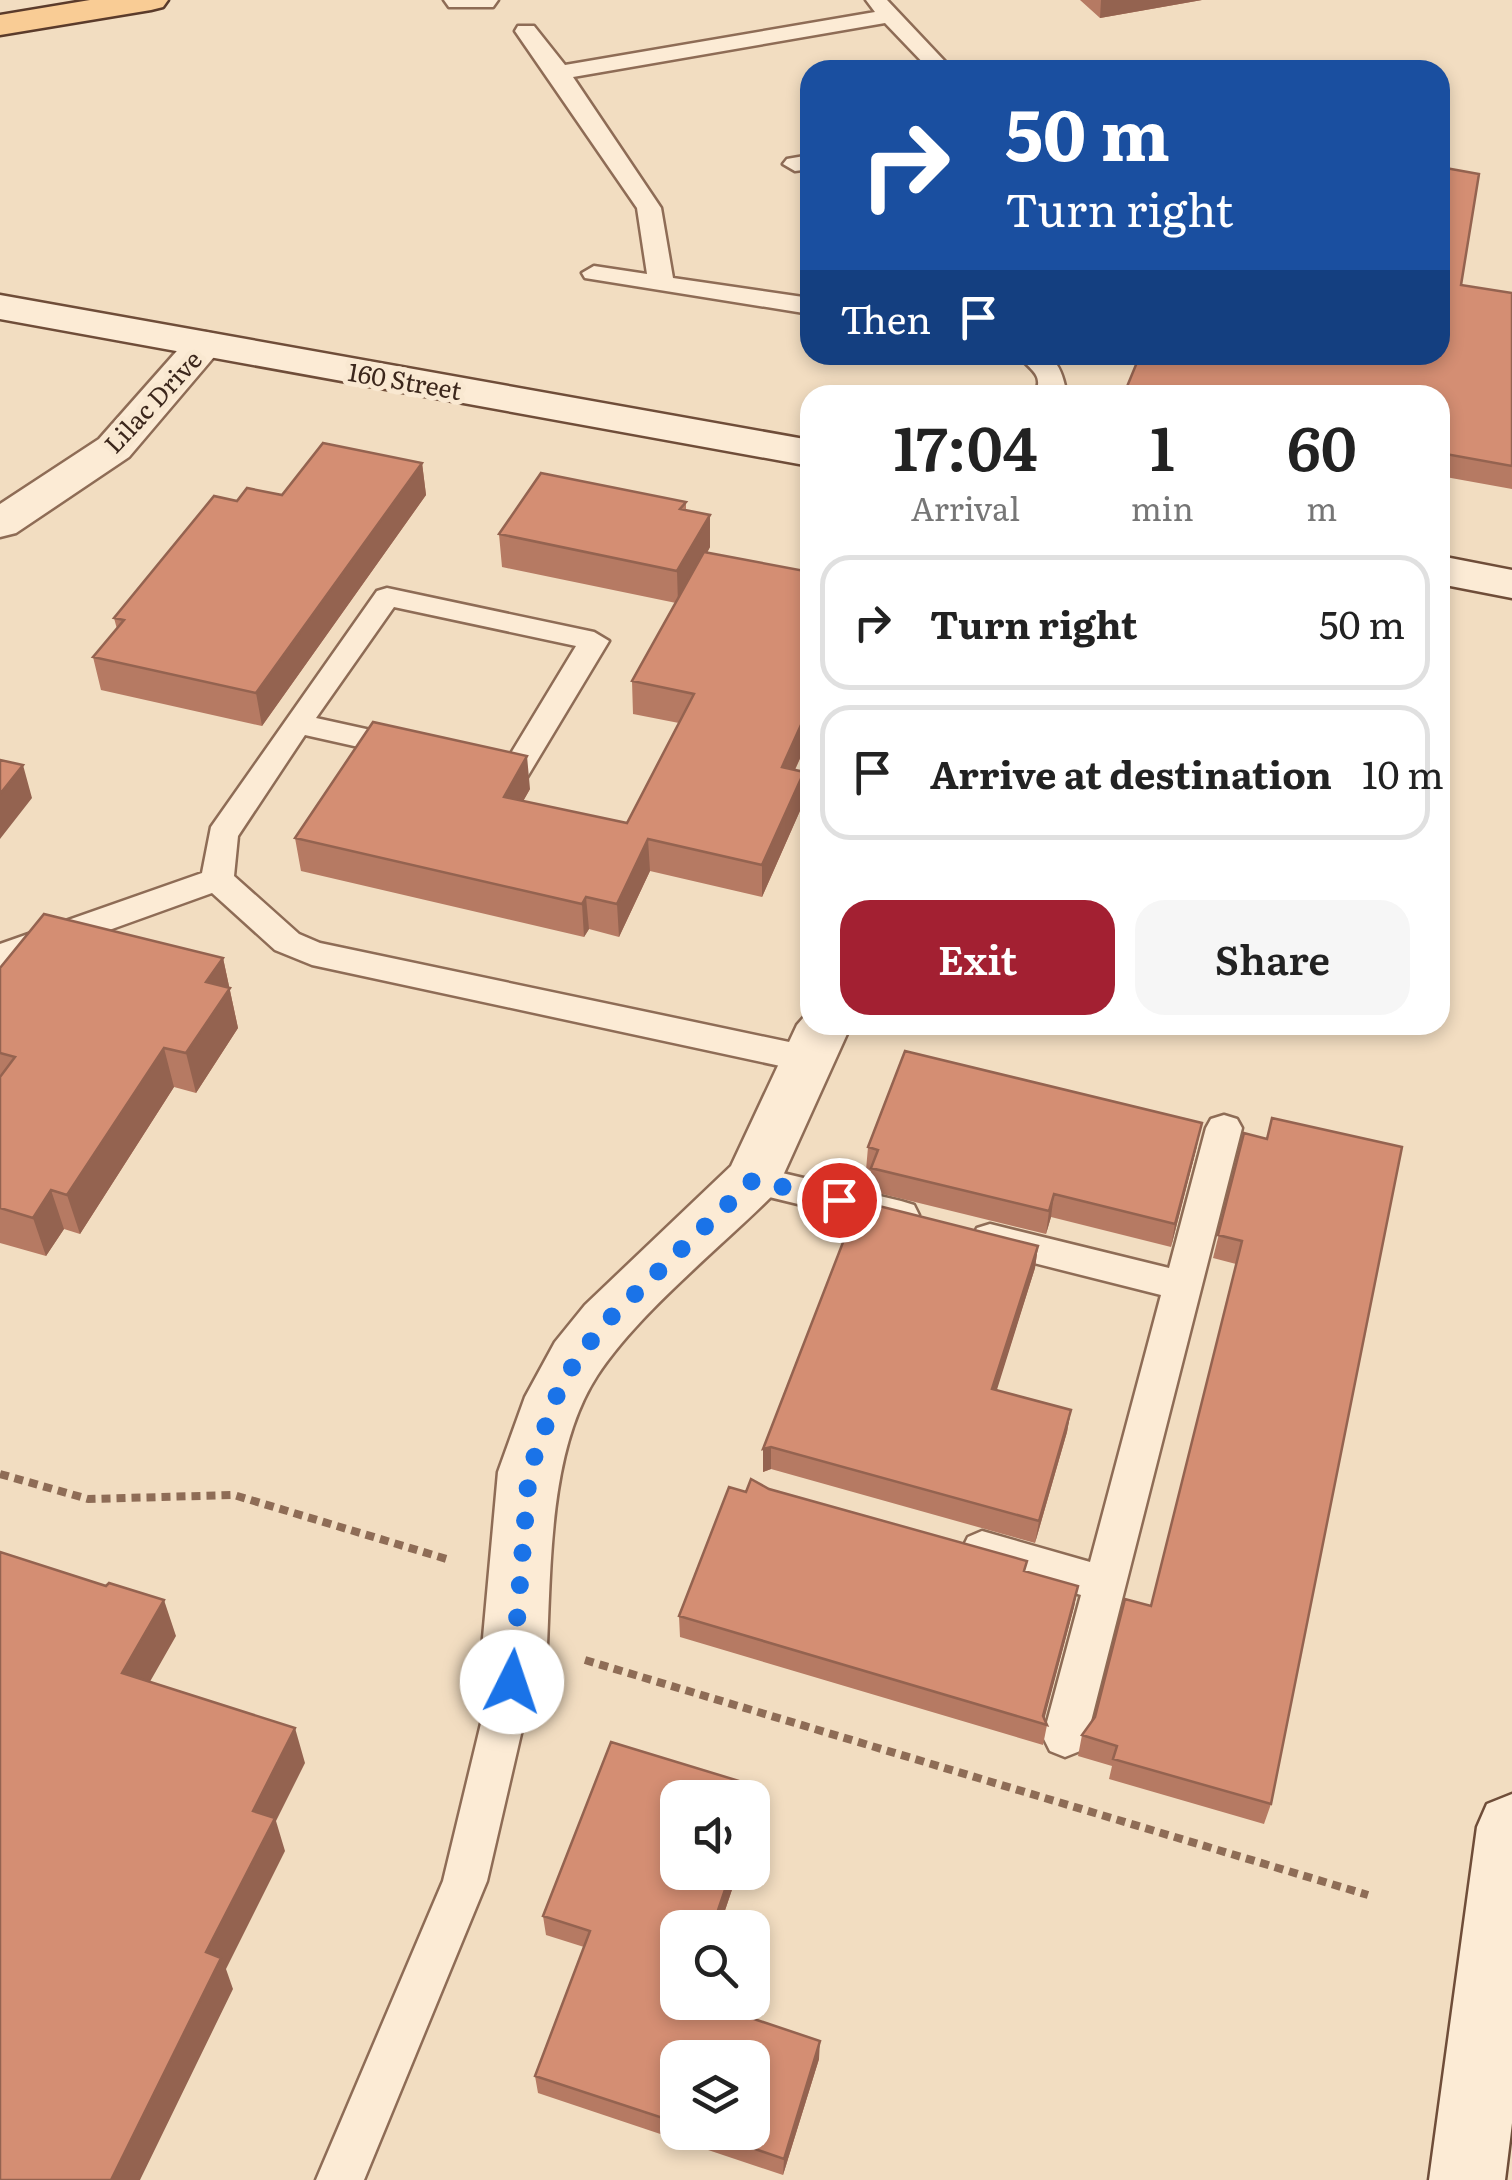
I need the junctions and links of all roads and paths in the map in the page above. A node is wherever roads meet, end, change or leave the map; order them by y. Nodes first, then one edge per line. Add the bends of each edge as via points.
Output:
1 (151, 0) edge
2 (461, 0) edge
3 (482, 0) edge
4 (883, 8) edge
5 (0, 25) edge
6 (526, 31) dead end
7 (932, 60) edge
8 (559, 73) junction
9 (594, 272) dead end
10 (661, 283) junction
11 (800, 304) edge
12 (0, 307) edge
13 (205, 344) junction
14 (800, 451) edge
15 (0, 524) edge
16 (1450, 572) edge
17 (1512, 584) edge
18 (297, 724) junction
19 (217, 879) junction
20 (4, 959) edge
21 (816, 1042) edge
22 (1224, 1128) dead end
23 (753, 1180) junction
24 (1183, 1286) junction
25 (0, 1474) edge
26 (938, 1537) edge
27 (458, 1562) dead end
28 (1106, 1584) junction
29 (584, 1660) dead end
30 (512, 1682) joint
31 (1065, 1738) dead end
32 (1512, 1827) edge
33 (1368, 1895) dead end
34 (340, 2180) edge
35 (1466, 2180) edge

1 - 5 main road
2 - 3 main road
4 - 7 lane
4 - 8 lane
6 - 8 lane
8 - 10 lane via 649,208
9 - 10 lane
10 - 11 lane
12 - 13 main road, 160 Street
13 - 14 main road, 160 Street
13 - 15 main road, Lilac Drive via 114,448
16 - 17 main road
18 - 18 lane via 387,598 594,641 515,772
18 - 19 lane via 222,835
19 - 20 lane
19 - 21 lane via 287,942 312,953
21 - 23 main road
22 - 24 lane
23 - 24 lane
23 - 30 main road via 606,1322 556,1397 529,1472
24 - 28 lane
25 - 27 path via 88,1500 234,1495
26 - 28 lane
28 - 31 lane
29 - 33 path
30 - 34 lane via 465,1881
32 - 35 main road

